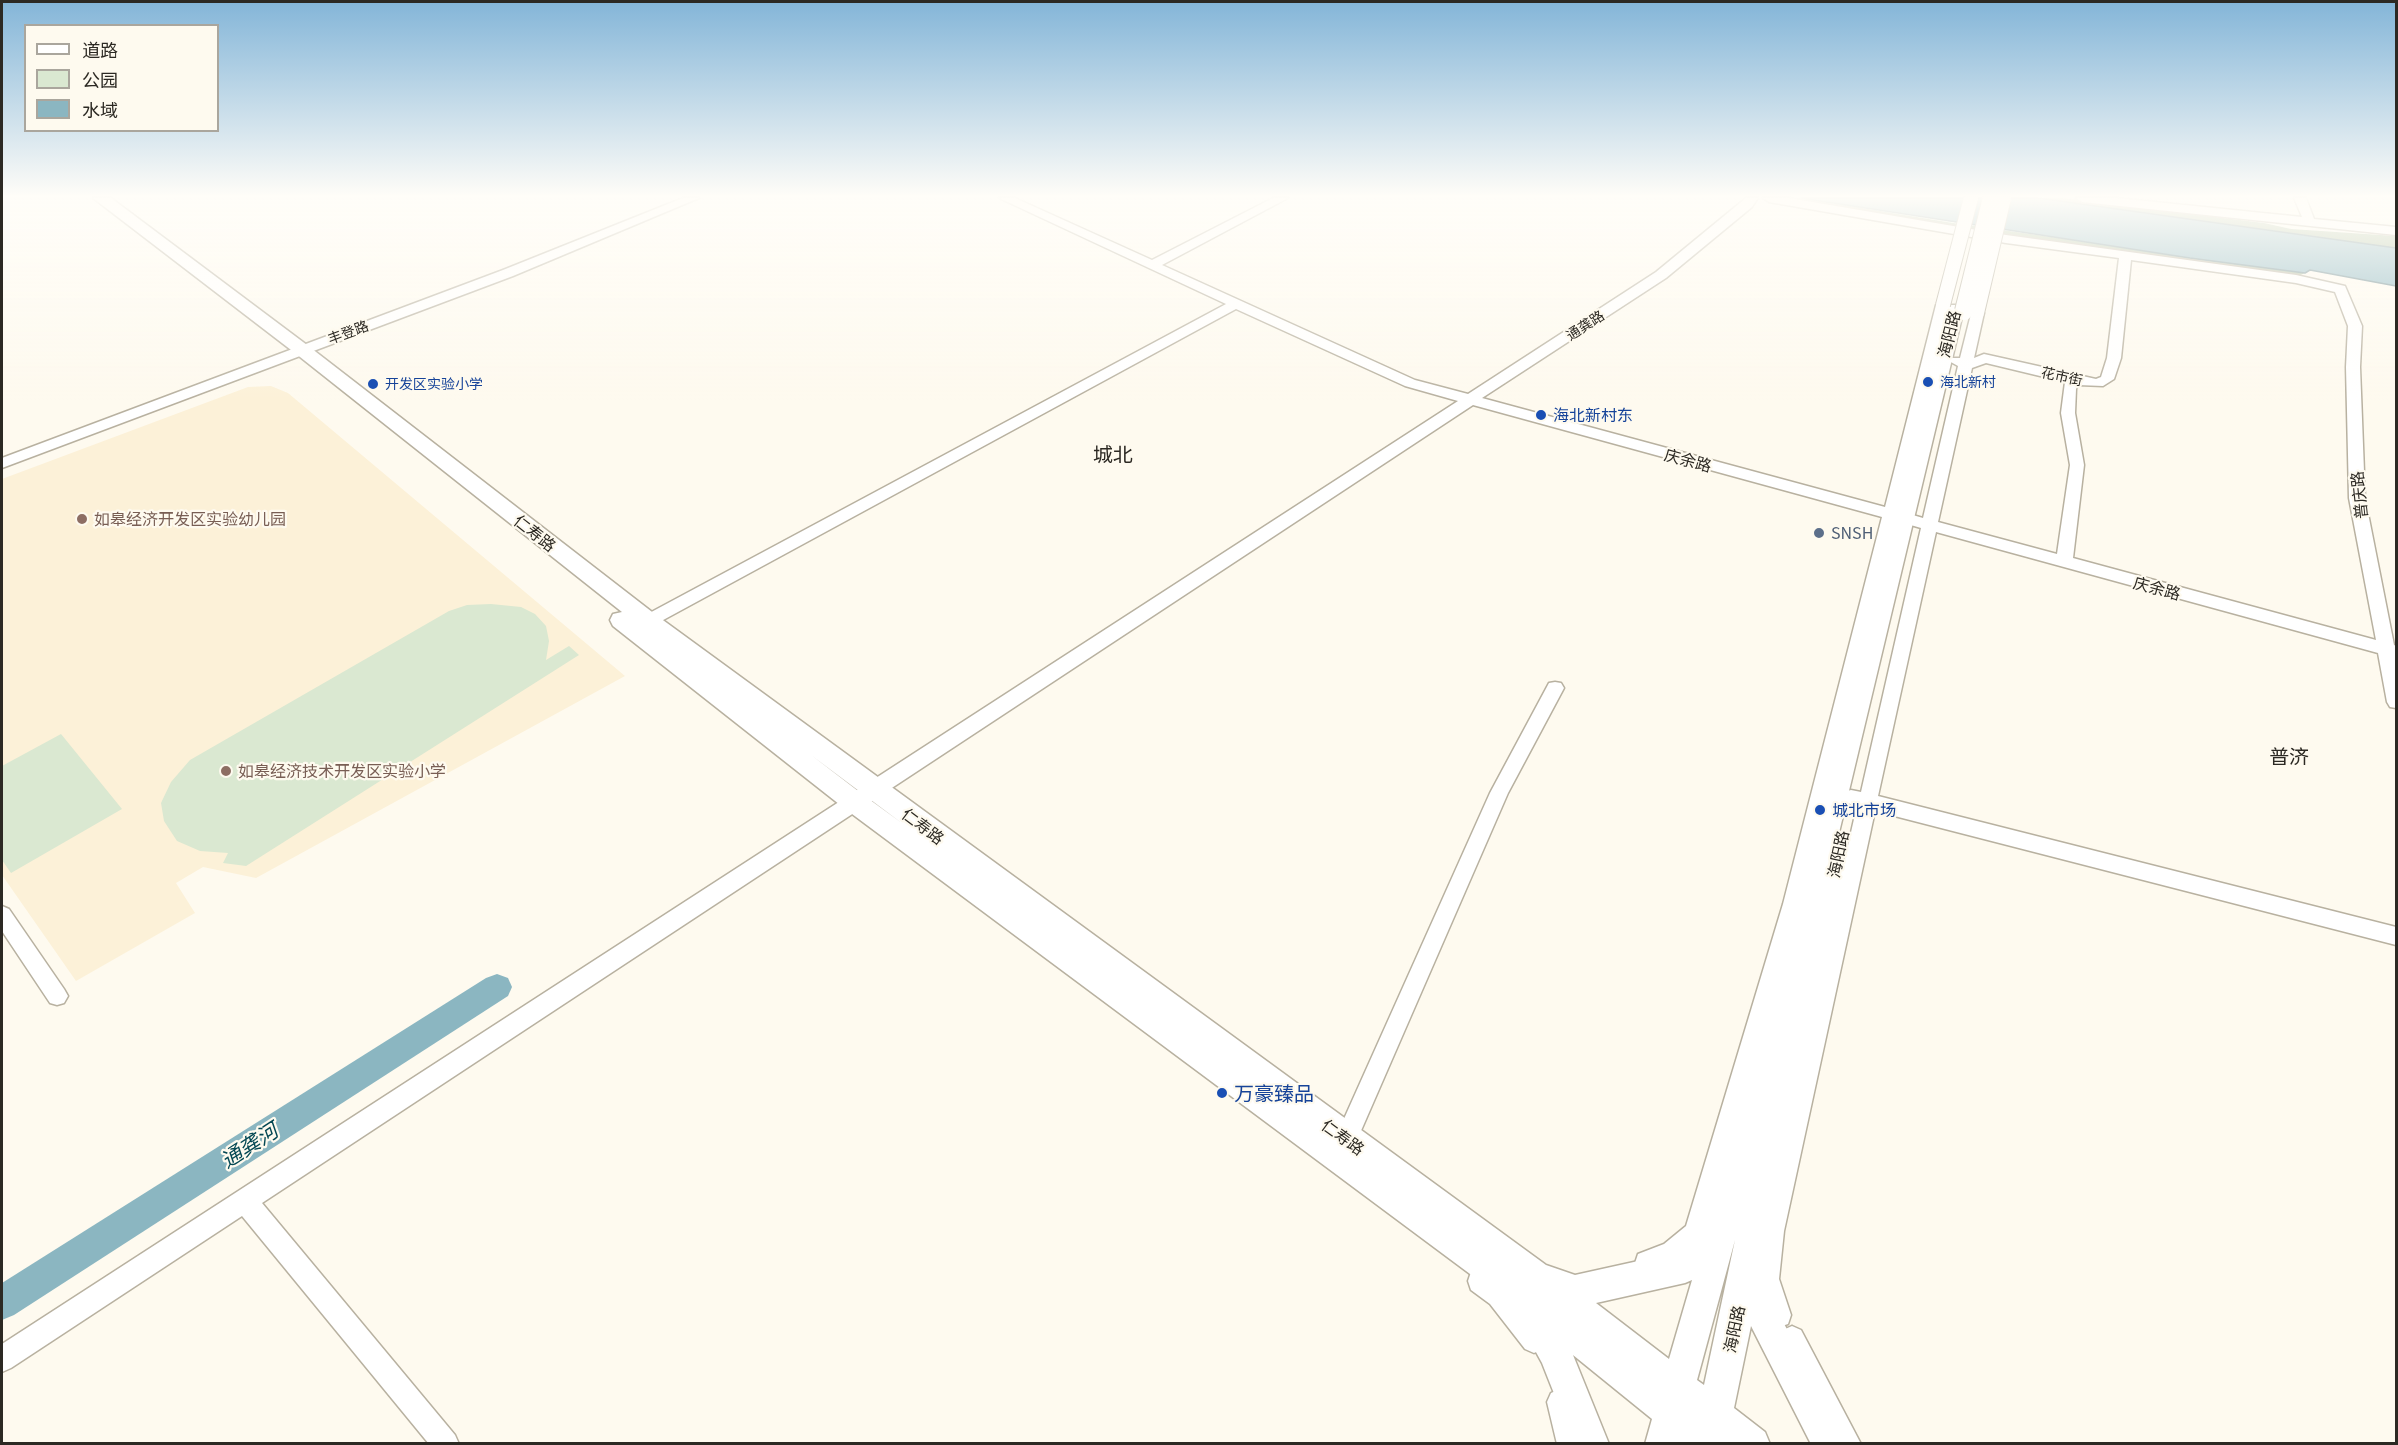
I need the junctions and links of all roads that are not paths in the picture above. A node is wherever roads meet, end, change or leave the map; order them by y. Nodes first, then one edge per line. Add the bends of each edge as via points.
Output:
1 (174, 265) edge
2 (184, 265) edge
3 (526, 265) edge
4 (1153, 265) edge
5 (1673, 265) edge
6 (1964, 265) edge
7 (1969, 265) edge
8 (1973, 265) edge
9 (1977, 265) edge
10 (2124, 265) edge
11 (2191, 265) edge
12 (1234, 304) junction
13 (1960, 309) junction
14 (292, 353) junction
15 (1949, 359) junction
16 (2073, 379) junction
17 (1470, 401) junction
18 (2, 463) edge
19 (1909, 520) junction
20 (2064, 563) junction
21 (648, 621) junction
22 (2391, 651) edge
23 (1555, 688) dead end
24 (2397, 702) edge
25 (863, 795) junction
26 (1859, 799) junction
27 (2, 915) edge
28 (2397, 936) edge
29 (57, 996) dead end
30 (1340, 1147) junction
31 (244, 1200) junction
32 (1718, 1246) junction
33 (1747, 1270) junction
34 (1523, 1281) junction
35 (2, 1359) edge
36 (1670, 1413) edge
37 (1711, 1436) edge
38 (446, 1443) edge
39 (1570, 1443) edge
40 (1592, 1443) edge
41 (1753, 1443) edge
42 (1830, 1443) edge
43 (1848, 1443) edge

1 - 14 main road, 仁寿路
2 - 14 main road, 仁寿路
3 - 14 street, 丰登路
4 - 12 street, 庆余路
5 - 17 street, 通龚路
6 - 13 street, bridge
7 - 13 main road, 海阳路
8 - 13 main road, 海阳路, bridge
9 - 13 street, bridge
10 - 16 street, 花市街 via 2108,379 2098,383
11 - 22 street, 普庆路 via 2296,279 2340,289 2355,326 2357,498
12 - 17 street, 庆余路 via 1394,377
12 - 21 street
13 - 15 street
13 - 15 street
14 - 18 street, 丰登路
14 - 21 main road, 仁寿路
14 - 25 main road, 仁寿路
15 - 16 street, 花市街 via 1974,364 1984,358
15 - 19 street
15 - 19 street
16 - 20 street via 2068,413 2077,465
17 - 19 street, 庆余路
17 - 25 street, 通龚路
19 - 20 street, 庆余路
19 - 26 main road, 海阳路
19 - 30 street via 1696,1233 1672,1253 1635,1268 1598,1275 1567,1275 1534,1259 1375,1146
19 - 32 main road, 海阳路
20 - 22 street, 庆余路
21 - 25 main road, 仁寿路
22 - 24 street, 普庆路
23 - 30 street via 1499,793
25 - 30 main road, 仁寿路
25 - 31 street, 通龚路
26 - 28 street
26 - 33 main road, 海阳路 via 1783,1088
26 - 43 street via 1772,1232 1767,1279 1779,1315
27 - 29 street
30 - 34 main road, 仁寿路
30 - 39 street via 1365,1193 1499,1295 1534,1341 1553,1382
31 - 35 street, 通龚路
31 - 38 street
32 - 34 main road via 1685,1267 1575,1291
32 - 36 main road, 海阳路
33 - 37 main road, 海阳路
33 - 42 main road via 1767,1325
34 - 36 main road, 仁寿路
34 - 40 main road
36 - 37 main road, 仁寿路
37 - 41 main road, 仁寿路

